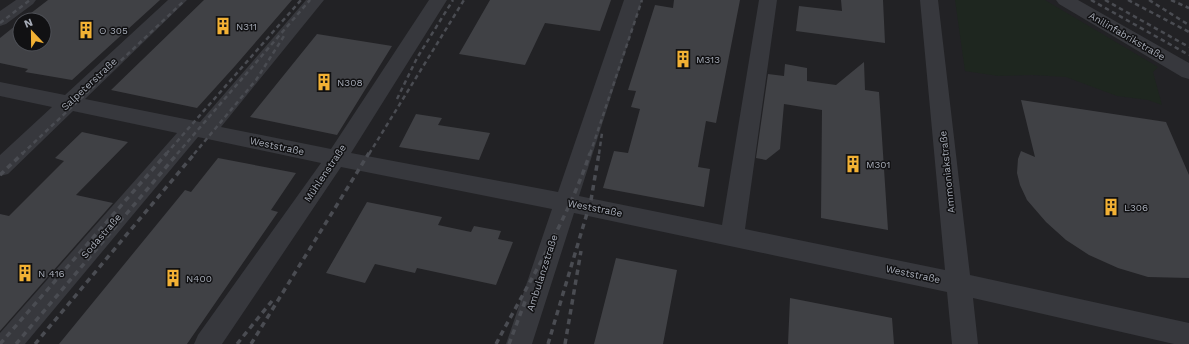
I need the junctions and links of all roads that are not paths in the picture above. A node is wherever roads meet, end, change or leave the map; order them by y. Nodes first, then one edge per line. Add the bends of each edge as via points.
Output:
1 (27, 0) edge
2 (178, 0) edge
3 (315, 0) edge
4 (438, 0) edge
5 (633, 0) edge
6 (768, 0) edge
7 (930, 0) edge
8 (1064, 0) edge
9 (0, 20) edge
10 (1189, 72) edge
11 (0, 89) edge
12 (70, 103) junction
13 (199, 129) junction
14 (336, 158) junction
15 (0, 168) edge
16 (566, 202) junction
17 (732, 236) junction
18 (959, 284) junction
19 (1189, 336) edge
20 (8, 344) edge
21 (207, 344) edge
22 (519, 344) edge
23 (965, 344) edge

1 - 9 street
2 - 12 street, Salpeterstraße
3 - 13 street, Sodastraße
4 - 14 street, Mühlenstraße
5 - 16 street, Ambulanzstraße
6 - 17 street
7 - 18 street, Ammoniakstraße
8 - 10 street, Anilinfabrikstraße
11 - 12 street, Weststraße
12 - 13 street, Weststraße
12 - 15 street, Salpeterstraße
13 - 14 street, Weststraße
13 - 20 street, Sodastraße
14 - 16 street, Weststraße
14 - 21 street, Mühlenstraße
16 - 17 street, Weststraße
16 - 22 street, Ambulanzstraße
17 - 18 street, Weststraße
18 - 19 street, Weststraße
18 - 23 street, Ammoniakstraße

